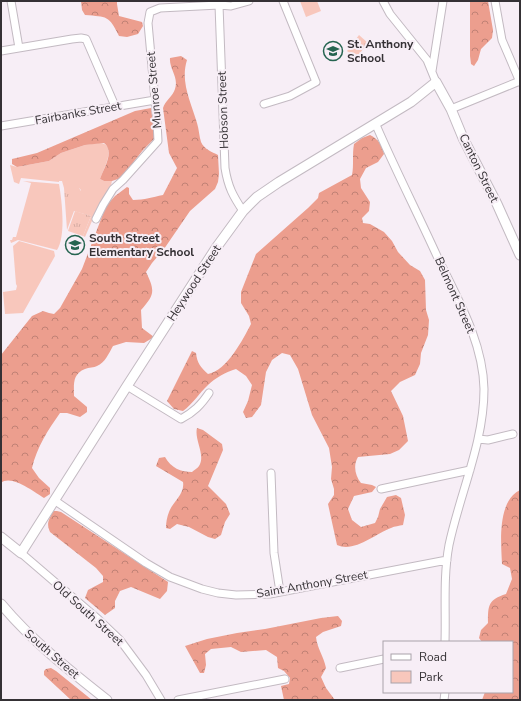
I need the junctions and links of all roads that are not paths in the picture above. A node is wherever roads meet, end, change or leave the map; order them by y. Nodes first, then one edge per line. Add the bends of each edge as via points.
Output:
1 (11, 1) edge
2 (249, 1) edge
3 (283, 1) edge
4 (383, 1) edge
5 (443, 1) edge
6 (495, 1) edge
7 (219, 5) junction
8 (19, 48) junction
9 (1, 51) edge
10 (432, 71) junction
11 (436, 82) junction
12 (520, 82) edge
13 (155, 100) junction
14 (264, 104) dead end
15 (115, 106) junction
16 (451, 109) junction
17 (376, 125) junction
18 (1, 126) edge
19 (243, 211) junction
20 (96, 219) dead end
21 (520, 255) edge
22 (127, 386) junction
23 (209, 393) dead end
24 (513, 434) dead end
25 (478, 439) junction
26 (470, 470) junction
27 (271, 473) dead end
28 (381, 489) dead end
29 (54, 500) junction
30 (1, 537) edge
31 (21, 553) junction
32 (447, 560) junction
33 (280, 592) junction
34 (1, 604) edge
35 (445, 641) edge
36 (383, 659) edge
37 (340, 668) dead end
38 (285, 679) dead end
39 (107, 700) edge
40 (162, 700) edge
41 (178, 700) edge

1 - 8 street
2 - 7 street via 231,6
3 - 14 street via 316,82 290,96
4 - 10 street
5 - 10 street
6 - 12 street via 502,40
7 - 13 street, Munroe Street via 160,8 151,11 148,23
7 - 19 street, Hobson Street via 225,168 232,195
8 - 9 street
8 - 15 street via 86,39
10 - 11 street
11 - 16 street, Canton Street
11 - 17 street, Heywood Street
12 - 16 street
13 - 15 street, Fairbanks Street
13 - 20 street, Munroe Street via 157,143 113,189
15 - 18 street, Fairbanks Street
16 - 21 street, Canton Street
17 - 19 street, Heywood Street via 280,182 257,197
17 - 25 street, Belmont Street via 457,295 472,333 482,366 484,388 483,414
19 - 22 street, Heywood Street via 216,248
22 - 23 street via 181,419 198,408
22 - 29 street, Heywood Street
24 - 25 street via 488,440
25 - 26 street, Belmont Street
26 - 28 street
26 - 32 street, Belmont Street
27 - 33 street via 274,553
29 - 31 street, Heywood Street
29 - 33 street, Saint Anthony Street via 170,577 202,589 236,595
30 - 31 street, Old South Street
31 - 40 street, Old South Street via 120,640
32 - 33 street, Saint Anthony Street
32 - 35 street, Belmont Street
34 - 39 street, South Street via 37,643
36 - 37 street
38 - 41 street

